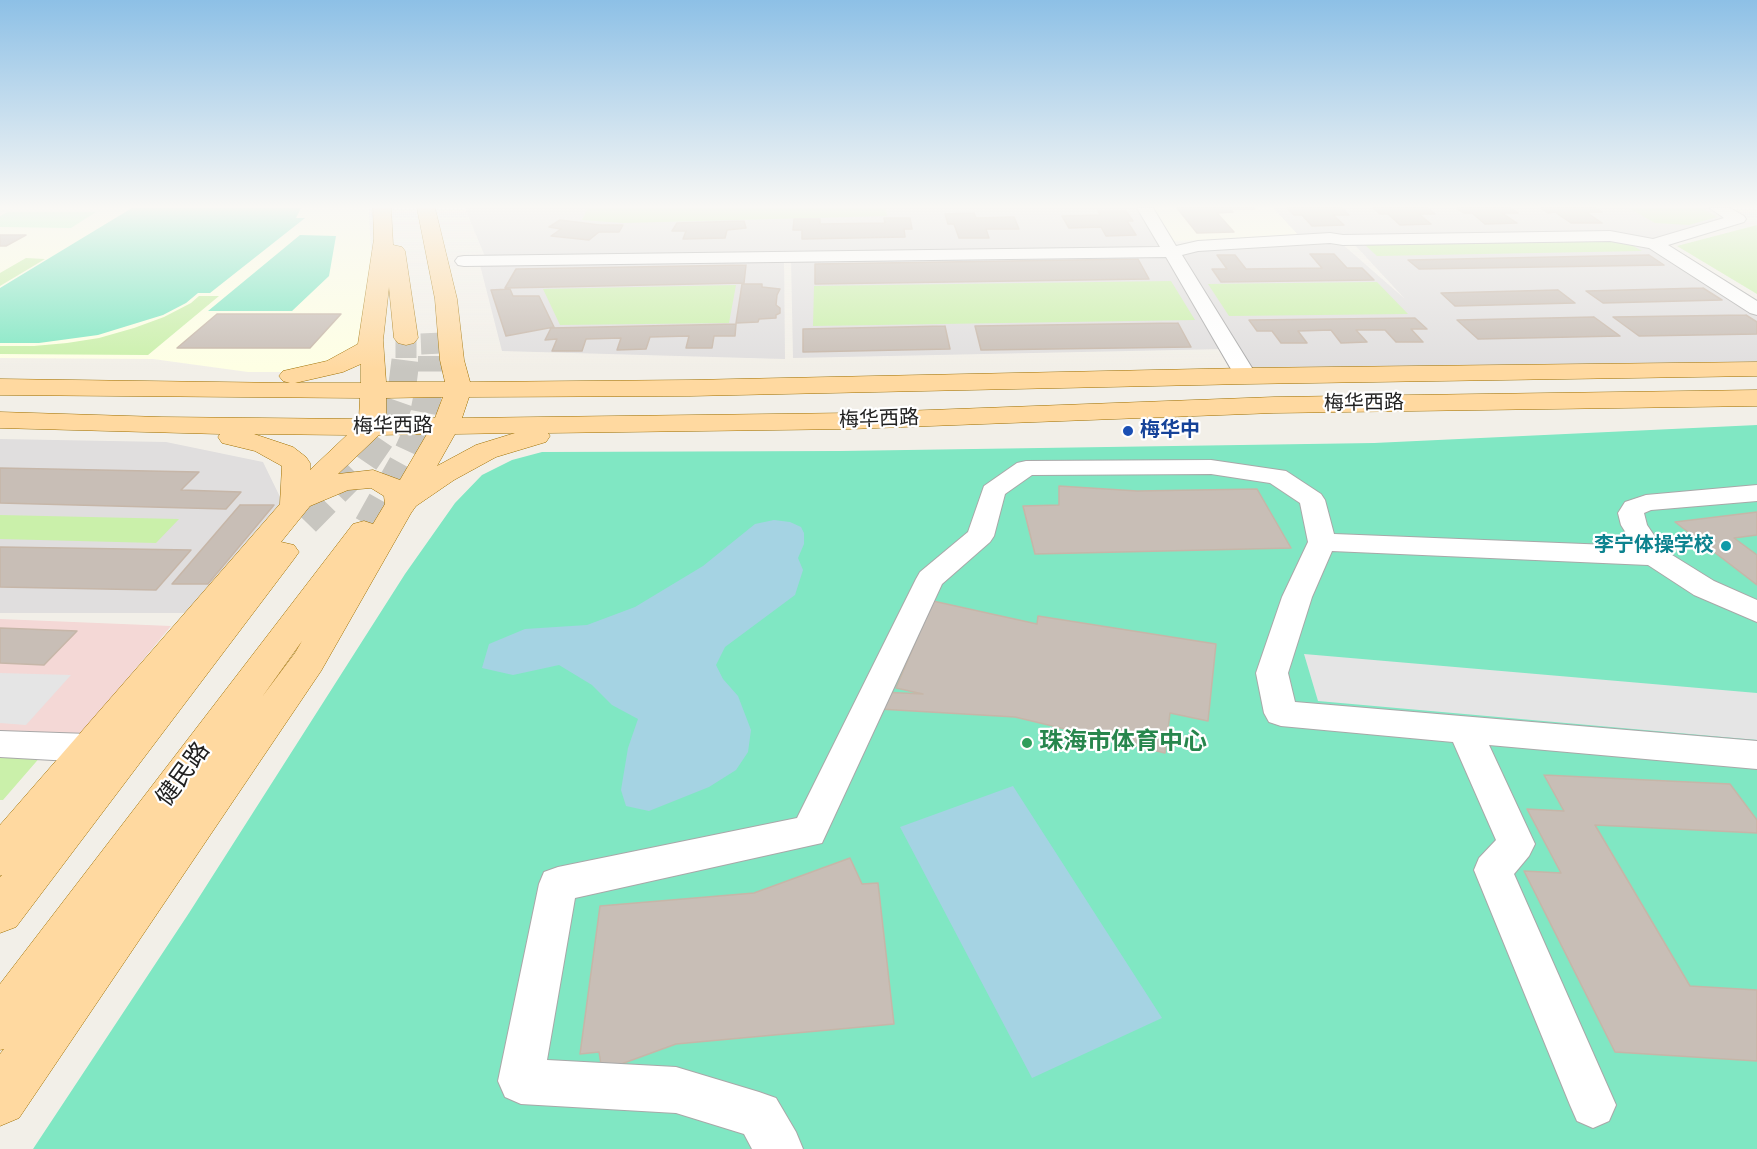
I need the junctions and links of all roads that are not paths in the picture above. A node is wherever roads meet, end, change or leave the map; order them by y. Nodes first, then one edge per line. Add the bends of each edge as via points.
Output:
1 (381, 262) edge
2 (404, 262) edge
3 (419, 262) edge
4 (438, 262) edge
5 (1178, 262) edge
6 (1682, 262) edge
7 (1757, 309) edge
8 (428, 343) junction
9 (372, 346) junction
10 (1757, 369) edge
11 (1246, 376) junction
12 (0, 387) edge
13 (459, 389) junction
14 (209, 390) junction
15 (374, 390) junction
16 (1757, 398) edge
17 (0, 420) edge
18 (679, 422) junction
19 (161, 425) junction
20 (446, 426) junction
21 (372, 427) junction
22 (1757, 494) edge
23 (301, 514) junction
24 (384, 516) junction
25 (1322, 542) junction
26 (1654, 556) junction
27 (1757, 612) edge
28 (1465, 730) junction
29 (0, 744) edge
30 (89, 748) junction
31 (1757, 755) edge
32 (0, 856) edge
33 (0, 912) edge
34 (0, 1025) edge
35 (0, 1099) edge
36 (1593, 1105) dead end
37 (779, 1149) edge

1 - 9 main road
2 - 8 main road
3 - 8 main road
4 - 8 main road via 446,299
5 - 11 street
6 - 7 street
8 - 9 main road via 398,357
8 - 13 main road
9 - 14 main road via 334,367
9 - 15 main road
10 - 11 main road, 梅华西路
11 - 13 main road, 梅华西路
12 - 14 main road, 梅华西路
13 - 15 main road, 梅华西路
13 - 20 main road
14 - 15 main road, 梅华西路
15 - 21 main road
16 - 18 main road, 梅华西路 via 1274,405 850,421
17 - 19 main road, 梅华西路
18 - 20 main road, 梅华西路
18 - 24 main road via 530,437 479,455
19 - 21 main road, 梅华西路
19 - 23 main road via 228,436 283,453 296,464
20 - 21 main road, 梅华西路
20 - 24 main road
21 - 23 main road via 328,468
22 - 26 street via 1646,503 1634,508 1634,525
23 - 24 main road via 329,487 359,479 386,483 398,493
23 - 30 main road
23 - 33 main road
24 - 34 main road, 健民路
24 - 35 main road via 308,662
25 - 26 street
25 - 28 street via 1296,597 1272,673 1281,713
25 - 37 street via 1312,500 1276,476 1212,467 1026,468 993,490 980,536 930,579 809,832 558,884 521,1081 676,1090 759,1115
26 - 27 street via 1704,588
28 - 31 street
28 - 36 street via 1516,844 1493,870
29 - 30 street
30 - 32 main road

